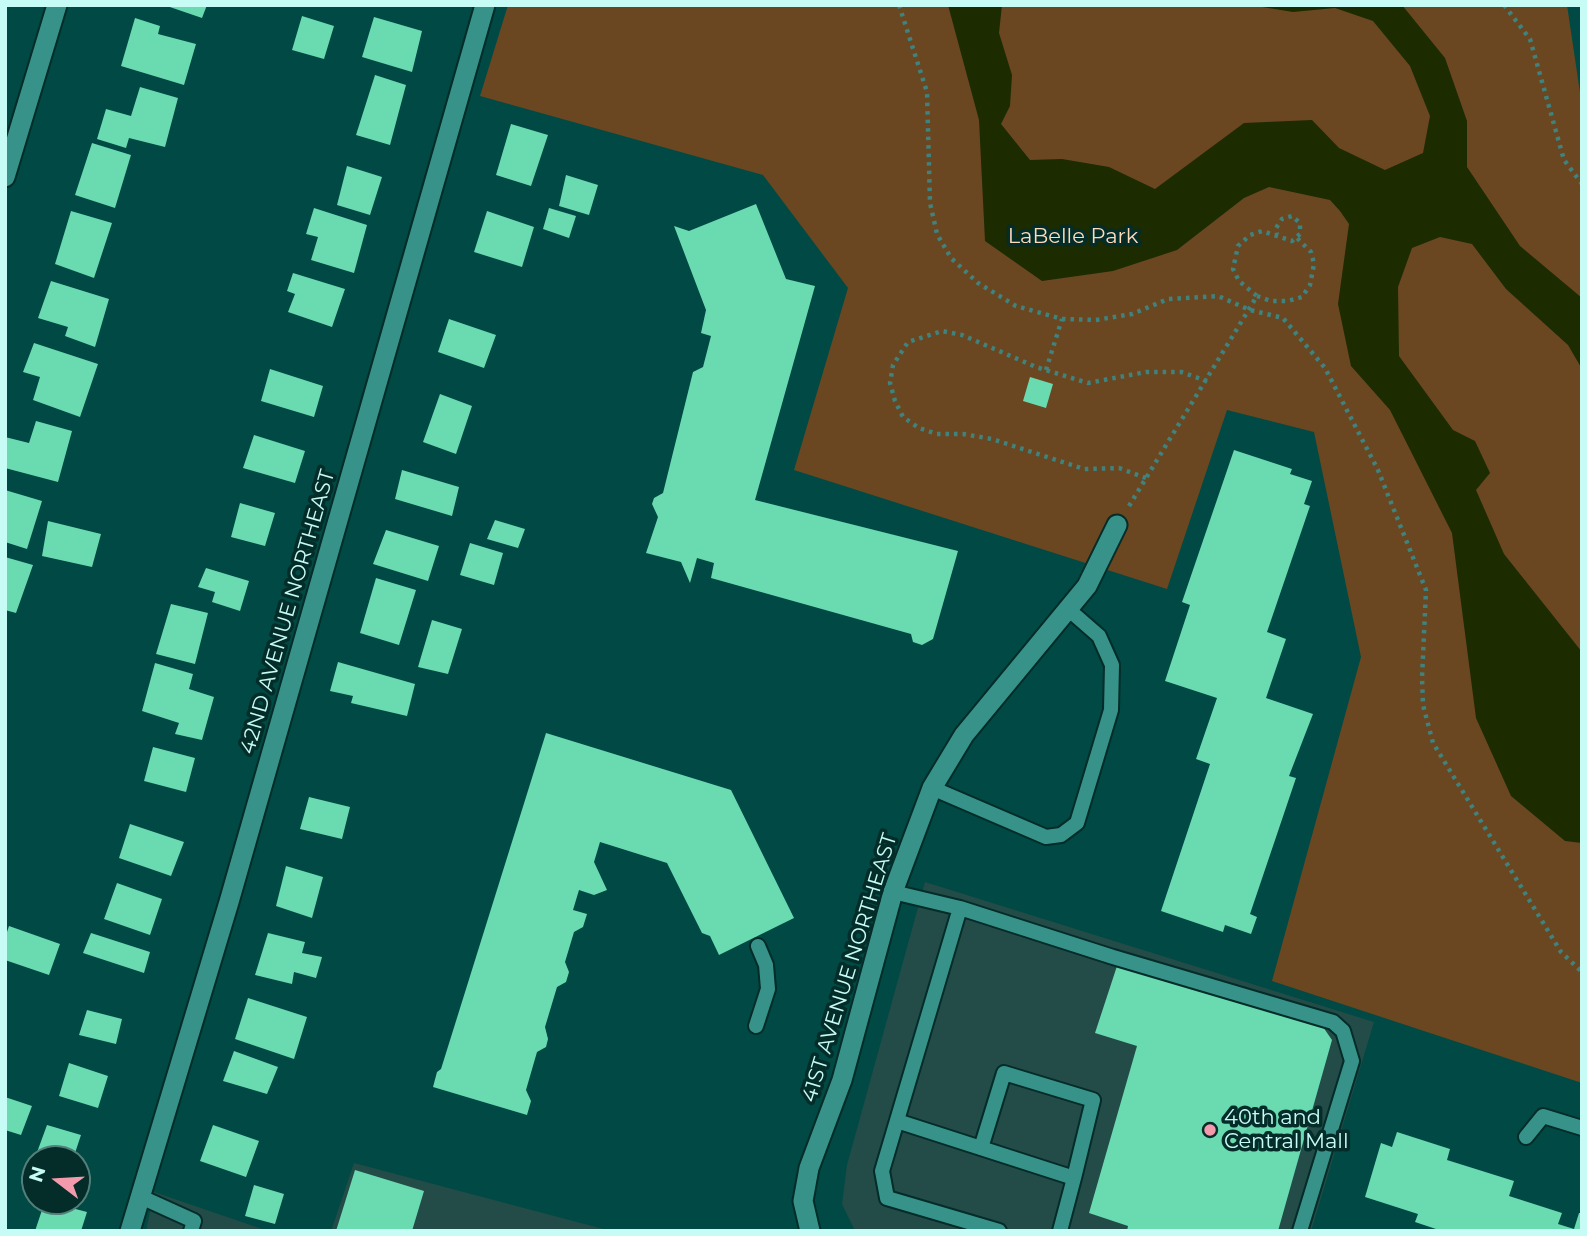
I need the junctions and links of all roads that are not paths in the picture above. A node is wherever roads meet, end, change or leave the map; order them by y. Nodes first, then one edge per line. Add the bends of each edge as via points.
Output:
1 (57, 5) edge
2 (485, 5) edge
3 (5, 177) edge
4 (1117, 524) road end
5 (1068, 609) junction
6 (932, 788) junction
7 (892, 892) junction
8 (960, 908) junction
9 (758, 946) dead end
10 (756, 1026) dead end
11 (897, 1121) junction
12 (1582, 1128) edge
13 (1526, 1137) dead end
14 (981, 1149) junction
15 (1074, 1178) junction
16 (141, 1196) junction
17 (130, 1231) edge
18 (191, 1231) edge
19 (810, 1231) edge
20 (999, 1231) edge
21 (1060, 1231) edge
22 (1300, 1231) edge

1 - 3 street
2 - 16 street, 42ND AVENUE NORTHEAST
4 - 5 street, 41ST AVENUE NORTHEAST via 1087,586
5 - 6 street, 41ST AVENUE NORTHEAST via 964,735
5 - 6 lane via 1099,636 1112,665 1111,710 1077,823 1061,835 1046,837
6 - 7 street, 41ST AVENUE NORTHEAST
7 - 8 lane
7 - 19 street, 41ST AVENUE NORTHEAST via 842,1080 809,1168 803,1201
8 - 11 lane
8 - 22 lane via 1333,1022 1343,1031 1352,1061
9 - 10 lane via 768,989
11 - 14 lane
11 - 20 lane via 883,1171 887,1198
12 - 13 lane via 1543,1116
14 - 15 lane
14 - 15 lane via 1004,1073 1093,1100
15 - 21 lane
16 - 17 street, 42ND AVENUE NORTHEAST
16 - 18 lane via 194,1221

